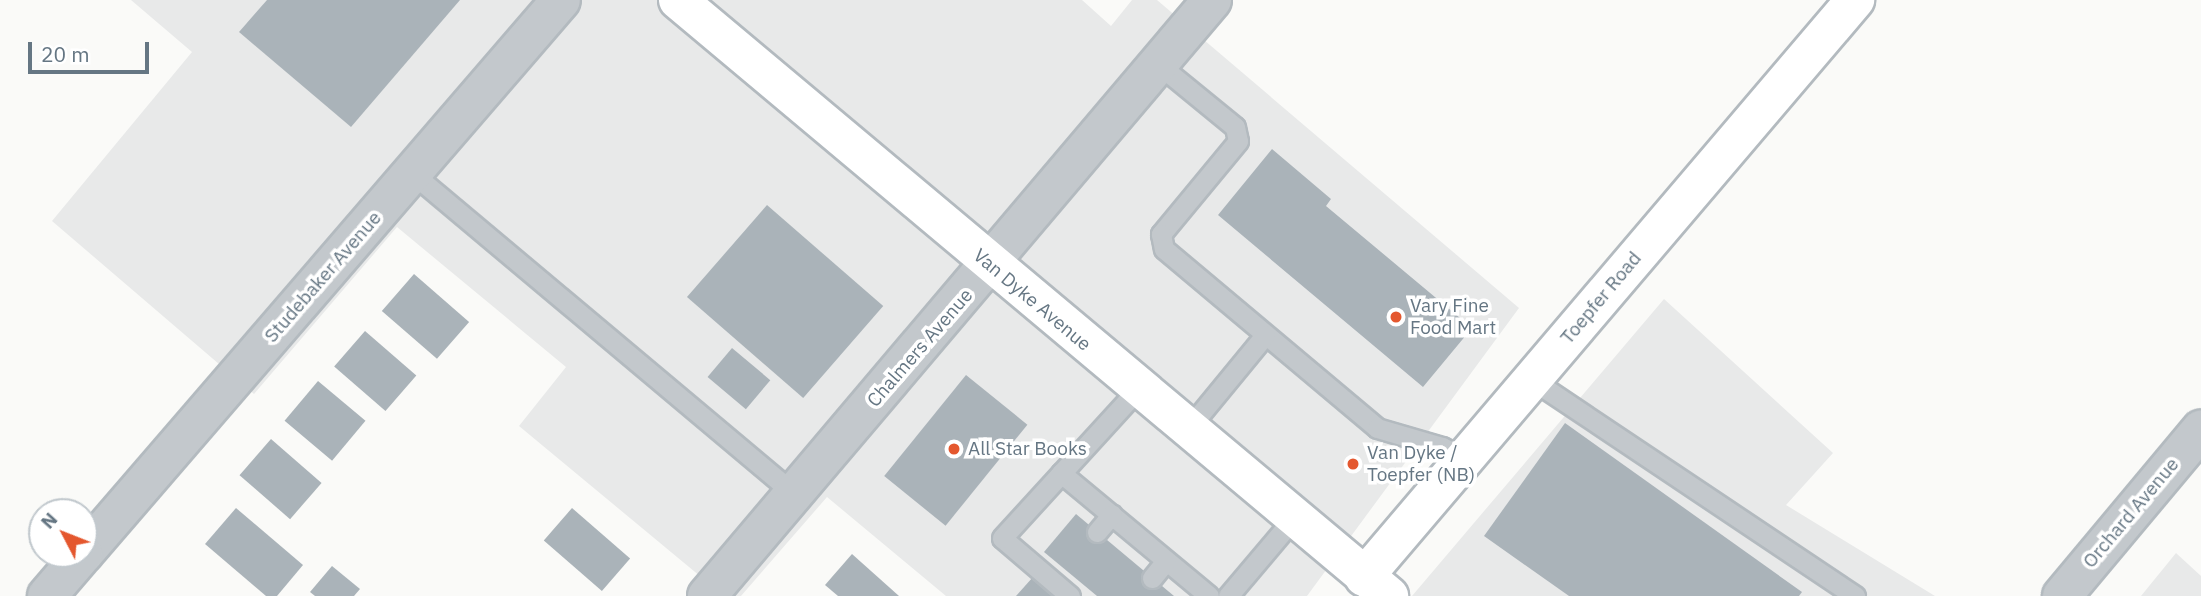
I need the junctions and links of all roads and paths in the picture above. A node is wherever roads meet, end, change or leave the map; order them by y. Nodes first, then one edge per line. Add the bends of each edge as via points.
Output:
1 (561, 0) edge
2 (678, 0) edge
3 (1212, 0) edge
4 (1854, 0) edge
5 (1158, 64) junction
6 (412, 173) junction
7 (991, 265) junction
8 (1265, 335) junction
9 (1531, 379) junction
10 (1138, 389) junction
11 (1187, 430) junction
12 (2201, 430) edge
13 (1464, 458) junction
14 (1061, 473) junction
15 (795, 494) junction
16 (1112, 514) junction
17 (1293, 519) junction
18 (1097, 532) dead end
19 (98, 538) edge
20 (1166, 561) junction
21 (72, 568) edge
22 (1152, 578) dead end
23 (1064, 584) edge
24 (1367, 590) edge
25 (47, 596) edge
26 (707, 596) edge
27 (1209, 596) edge
28 (1228, 596) edge
29 (1855, 596) edge
30 (2062, 596) edge

1 - 6 street, Studebaker Avenue
2 - 7 main road, Van Dyke Avenue
3 - 5 street, Chalmers Avenue
4 - 9 main road, Toepfer Road
5 - 7 street, Chalmers Avenue
5 - 8 lane via 1235,127 1238,141 1161,234 1164,249
6 - 15 lane
6 - 19 street, Studebaker Avenue
7 - 10 main road, Van Dyke Avenue
7 - 15 street, Chalmers Avenue
8 - 11 lane
8 - 13 lane via 1377,428
9 - 13 main road, Toepfer Road
9 - 29 lane
10 - 11 main road, Van Dyke Avenue
10 - 14 lane
11 - 17 main road, Van Dyke Avenue
12 - 30 street, Orchard Avenue
13 - 24 main road, Toepfer Road
14 - 16 lane
14 - 23 lane via 1002,538
15 - 26 street, Chalmers Avenue
16 - 18 lane
16 - 20 lane
17 - 24 main road, Van Dyke Avenue
17 - 28 lane
20 - 22 lane
20 - 27 lane
21 - 25 street, Studebaker Avenue

